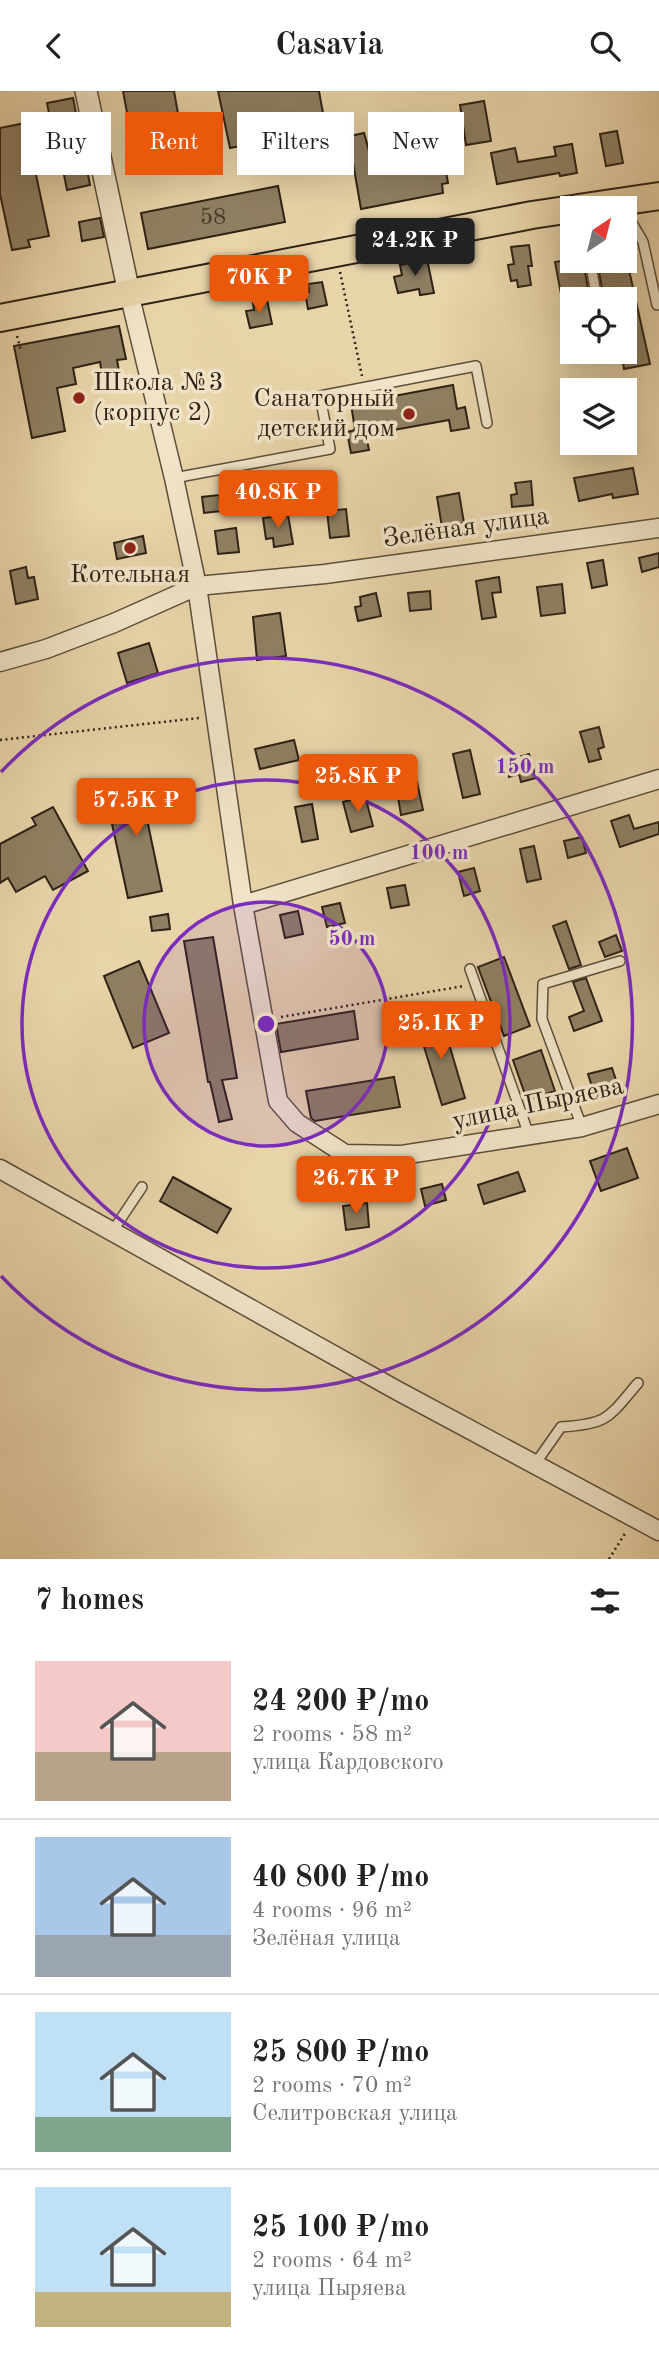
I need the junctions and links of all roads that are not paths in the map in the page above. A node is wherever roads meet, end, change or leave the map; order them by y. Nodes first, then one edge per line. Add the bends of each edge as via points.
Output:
1 (86, 91) edge
2 (659, 196) edge
3 (637, 199) edge
4 (560, 211) edge
5 (637, 232) edge
6 (129, 293) junction
7 (657, 305) dead end
8 (8, 325) edge
9 (487, 423) dead end
10 (174, 478) junction
11 (659, 528) edge
12 (197, 586) junction
13 (0, 662) edge
14 (659, 779) edge
15 (243, 905) junction
16 (620, 961) dead end
17 (470, 969) dead end
18 (659, 1104) edge
19 (582, 1127) junction
20 (529, 1136) junction
21 (0, 1169) edge
22 (142, 1187) dead end
23 (112, 1232) junction
24 (638, 1383) dead end
25 (534, 1464) junction
26 (659, 1531) edge

1 - 6 street via 118,266
2 - 3 main road
4 - 6 main road
5 - 7 lane
6 - 8 main road
6 - 10 street
9 - 10 lane via 476,366 320,396 330,449
10 - 12 street
11 - 12 street, Зелёная улица via 325,574
12 - 13 street, Зелёная улица via 114,623
12 - 15 street
14 - 15 street
15 - 20 street, улица Пыряева via 278,1101 297,1123 345,1154 402,1155
16 - 19 lane via 543,984 542,1019
17 - 20 lane
18 - 19 street, улица Пыряева
19 - 20 street, улица Пыряева
21 - 23 street
22 - 23 lane
23 - 25 street
24 - 25 lane via 610,1417 590,1425 561,1427
25 - 26 street

